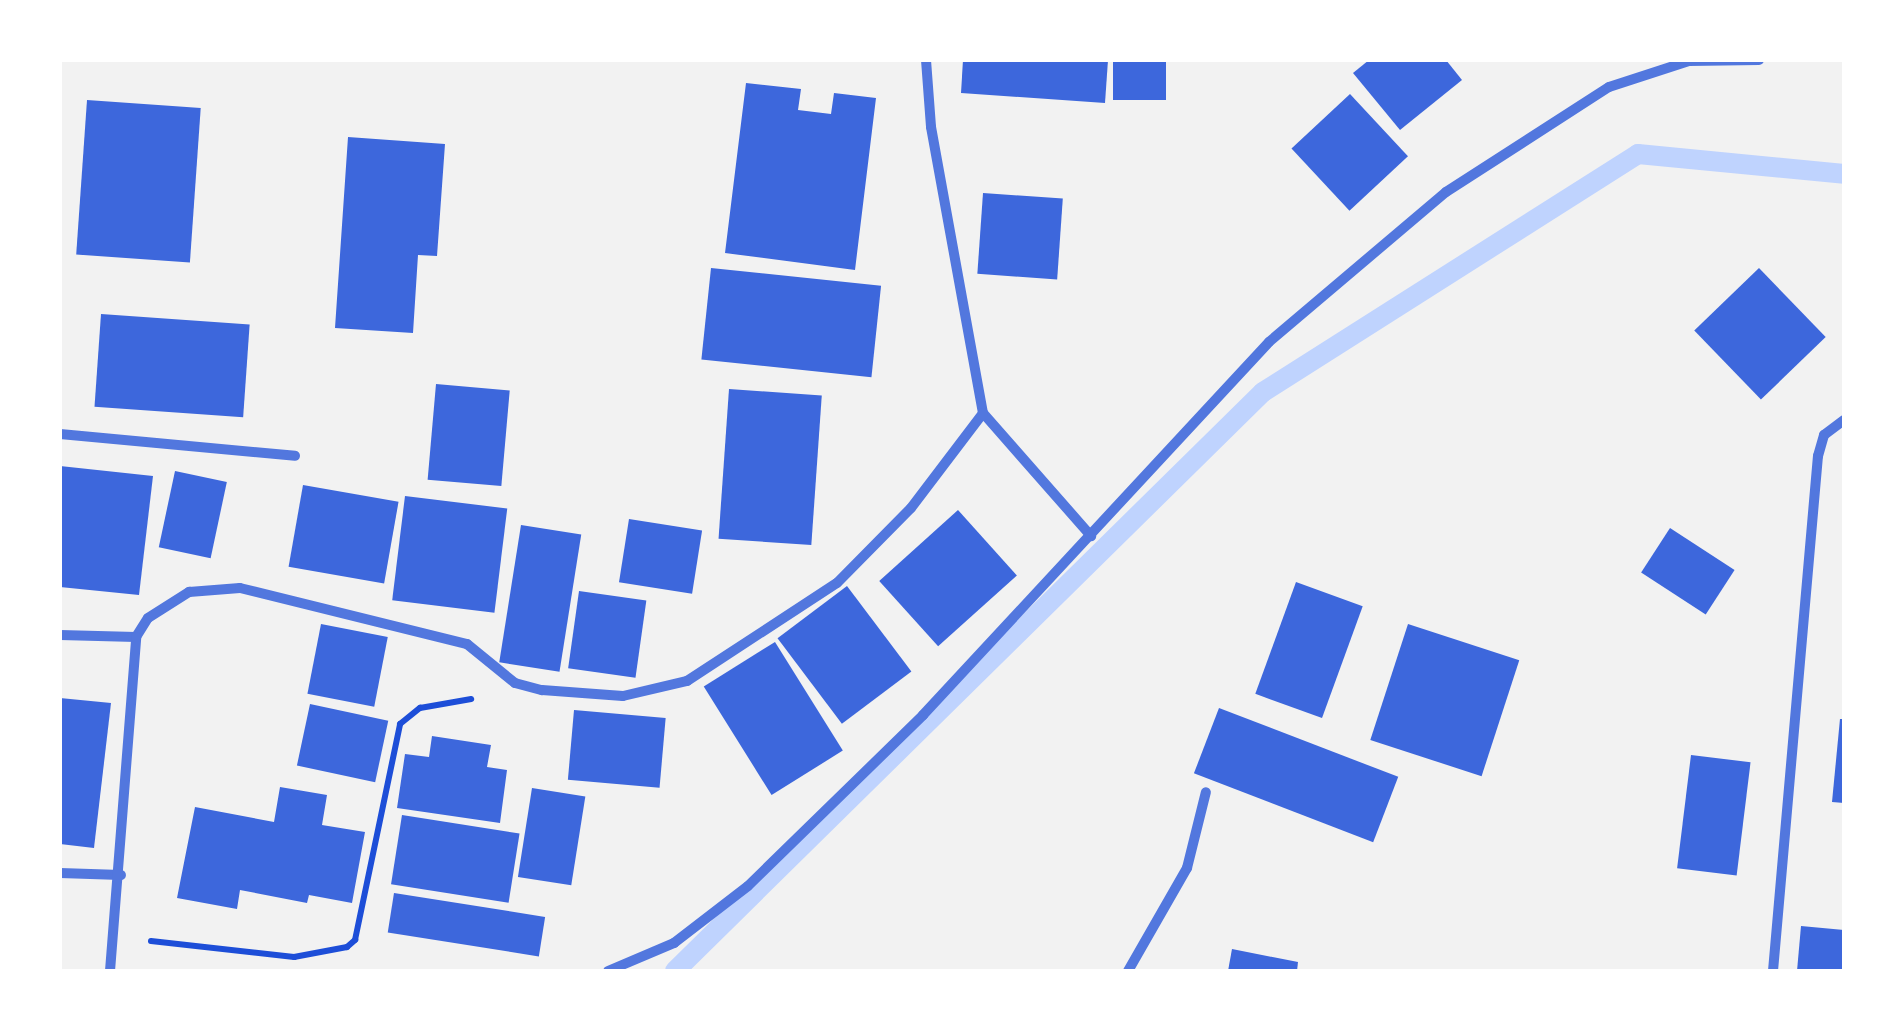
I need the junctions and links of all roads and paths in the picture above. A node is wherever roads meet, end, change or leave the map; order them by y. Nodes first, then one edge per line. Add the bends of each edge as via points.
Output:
1 (926, 60) edge
2 (1758, 60) edge
3 (984, 413) junction
4 (1844, 420) edge
5 (60, 434) edge
6 (295, 456) dead end
7 (1091, 536) junction
8 (60, 635) edge
9 (136, 636) junction
10 (515, 683) junction
11 (1206, 792) dead end
12 (60, 873) edge
13 (121, 875) junction
14 (116, 938) junction
15 (110, 971) edge
16 (608, 971) edge
17 (1128, 971) edge
18 (1773, 971) edge

1 - 3 street via 931,126
2 - 7 street via 1689,61 1608,87 1446,192 1269,342
3 - 7 street
3 - 10 street via 911,508 837,583 704,672 622,696
4 - 18 street via 1824,435 1818,456
5 - 6 street
7 - 16 street via 748,886 674,943
8 - 9 street
9 - 10 street via 148,618 189,592 240,588 467,644
9 - 13 street
10 - 14 path via 420,708 400,724 356,940 348,948 294,957
11 - 17 street via 1188,868
12 - 13 street
13 - 14 street
14 - 15 street

